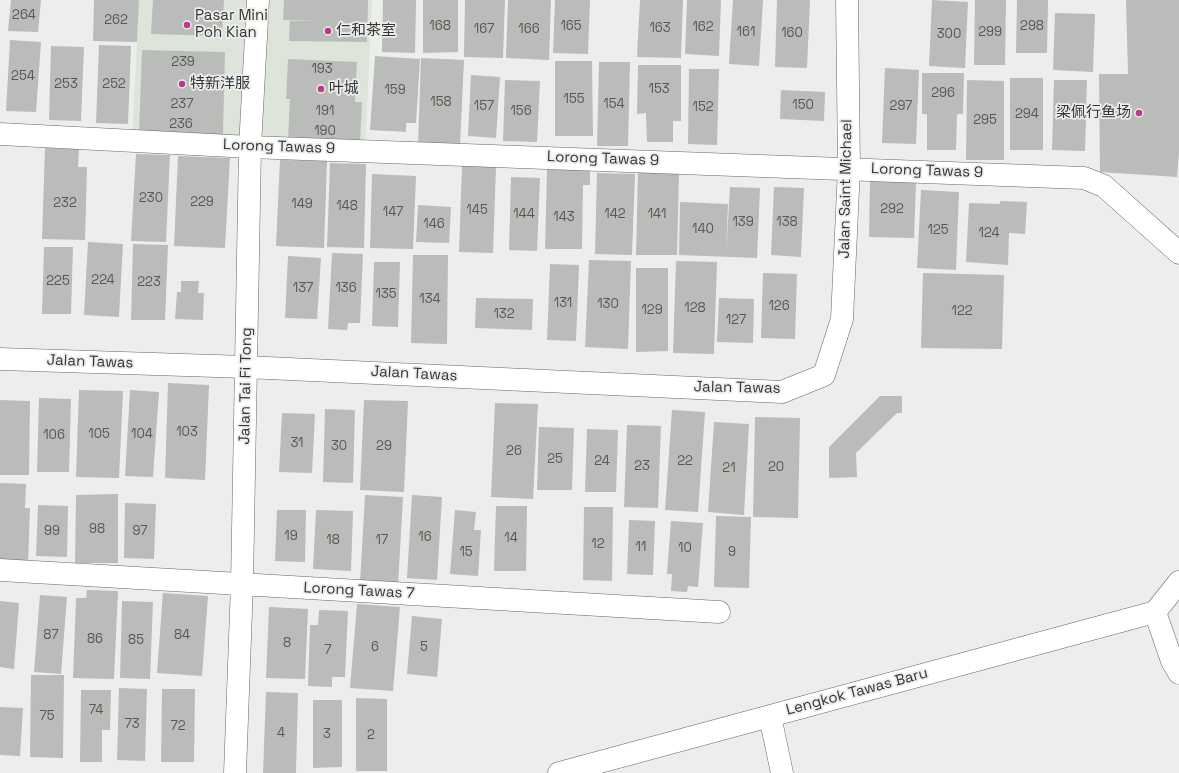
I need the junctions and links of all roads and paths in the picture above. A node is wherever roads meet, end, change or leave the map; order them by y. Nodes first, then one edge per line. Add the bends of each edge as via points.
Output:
1 (258, 0) edge
2 (847, 0) edge
3 (0, 134) edge
4 (250, 146) junction
5 (848, 168) junction
6 (1179, 253) edge
7 (0, 359) edge
8 (246, 367) junction
9 (824, 375) joint
10 (0, 570) edge
11 (1179, 582) edge
12 (242, 584) junction
13 (719, 612) dead end
14 (1155, 612) junction
15 (1179, 673) edge
16 (770, 716) junction
17 (234, 773) edge
18 (560, 773) edge
19 (782, 773) edge

1 - 4 street, Jalan Tai Fi Tong
2 - 5 street, Jalan Saint Michael
3 - 4 street, Lorong Tawas 9
4 - 5 street, Lorong Tawas 9
4 - 8 street, Jalan Tai Fi Tong
5 - 6 street, Lorong Tawas 9 via 1084,178 1104,186
5 - 9 street, Jalan Saint Michael via 842,320
7 - 8 street, Jalan Tawas
8 - 9 street, Jalan Tawas via 782,392
8 - 12 street, Jalan Tai Fi Tong
10 - 12 street, Lorong Tawas 7
11 - 14 street
12 - 13 street, Lorong Tawas 7
12 - 17 street, Jalan Tai Fi Tong
14 - 15 street via 1172,661
14 - 16 street, Lengkok Tawas Baru
16 - 18 street, Lengkok Tawas Baru
16 - 19 street

